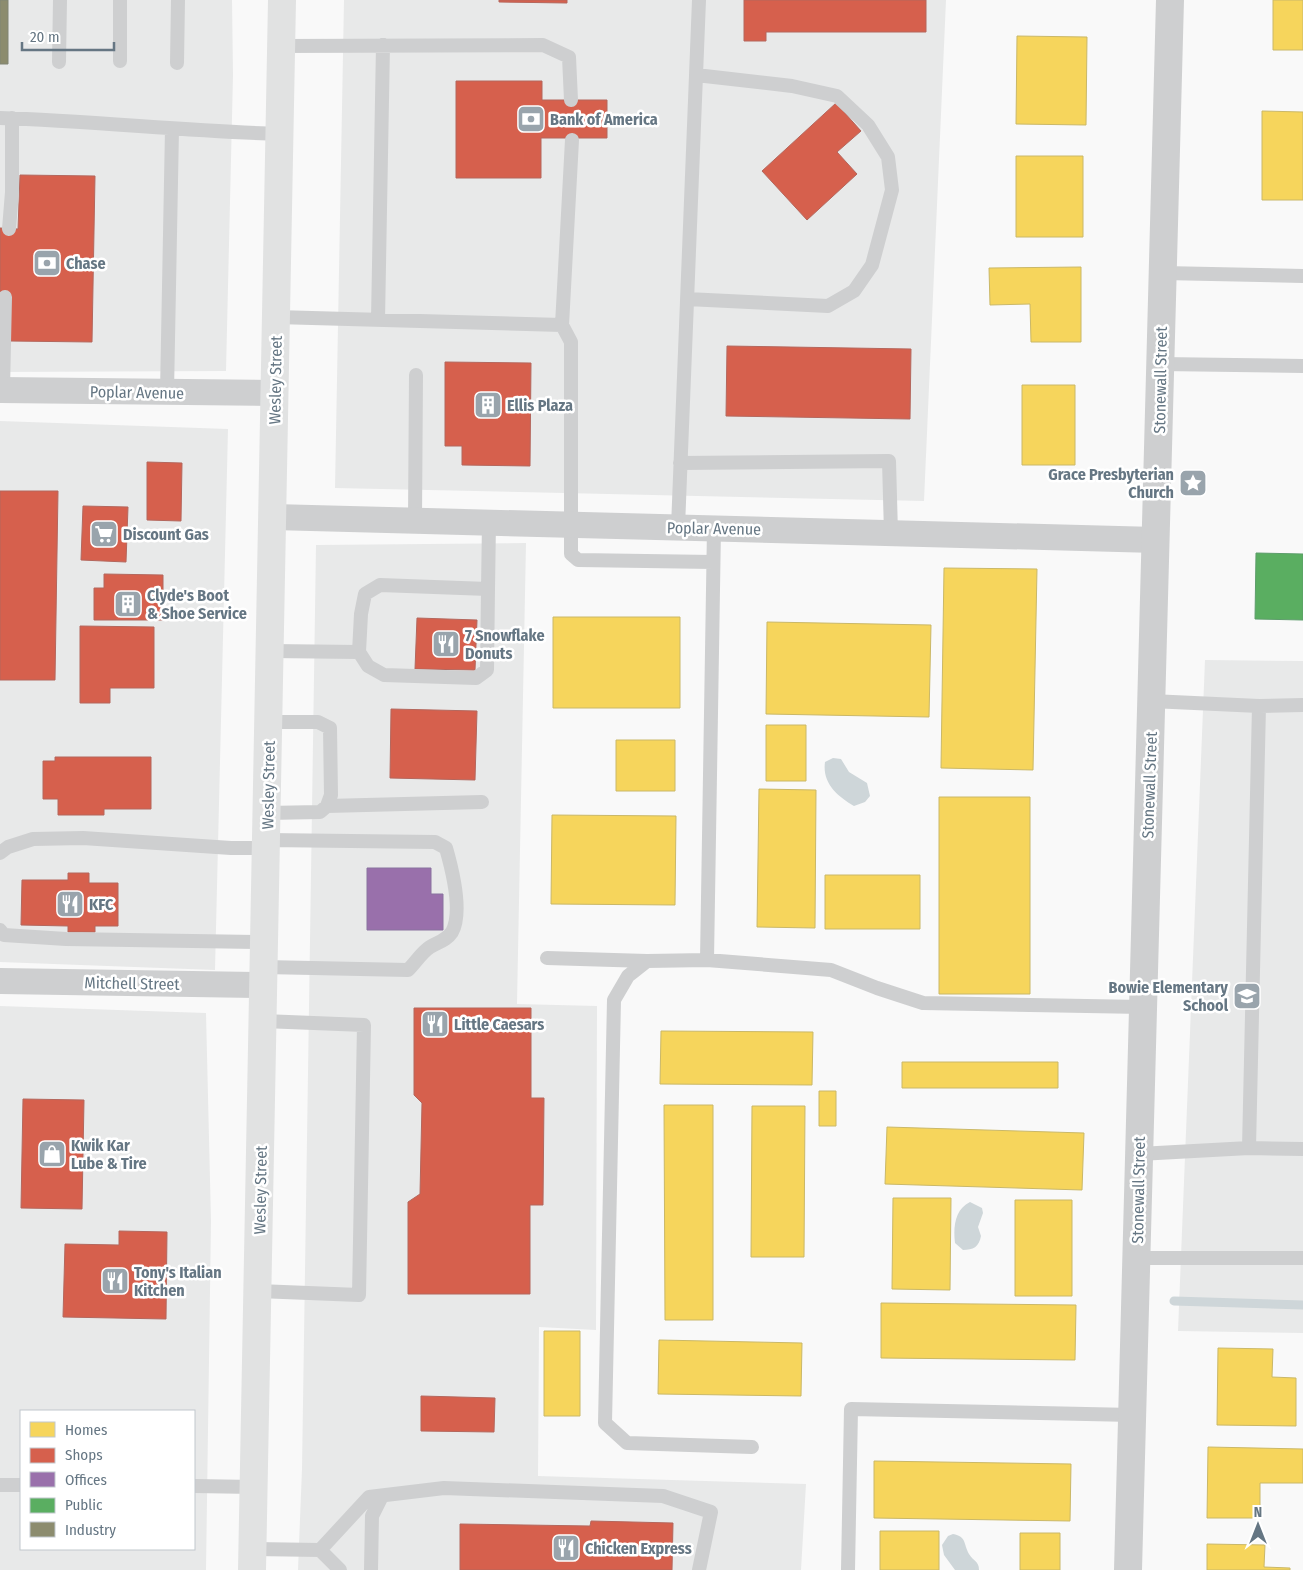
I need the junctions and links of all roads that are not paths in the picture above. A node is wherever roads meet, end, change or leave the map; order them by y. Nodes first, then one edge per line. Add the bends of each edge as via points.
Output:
1 (60, 0) edge
2 (120, 0) edge
3 (178, 0) edge
4 (282, 0) edge
5 (699, 0) edge
6 (1170, 0) edge
7 (281, 46) junction
8 (383, 46) junction
9 (120, 61) dead end
10 (59, 62) dead end
11 (177, 63) dead end
12 (696, 75) junction
13 (571, 100) dead end
14 (6, 118) edge
15 (172, 129) junction
16 (280, 134) junction
17 (572, 140) dead end
18 (9, 229) dead end
19 (1163, 273) junction
20 (1303, 276) edge
21 (5, 297) dead end
22 (687, 299) junction
23 (276, 317) junction
24 (378, 320) junction
25 (562, 325) junction
26 (1160, 364) junction
27 (1303, 366) edge
28 (416, 375) dead end
29 (1, 390) edge
30 (167, 392) junction
31 (275, 393) junction
32 (680, 462) junction
33 (272, 517) junction
34 (415, 520) junction
35 (489, 522) junction
36 (571, 524) junction
37 (678, 527) junction
38 (714, 528) junction
39 (891, 533) junction
40 (1156, 540) junction
41 (713, 562) junction
42 (488, 589) junction
43 (270, 651) junction
44 (359, 652) junction
45 (1151, 701) junction
46 (1303, 705) edge
47 (1259, 706) junction
48 (269, 722) junction
49 (482, 802) dead end
50 (327, 806) junction
51 (267, 813) junction
52 (266, 844) junction
53 (0, 853) edge
54 (0, 930) edge
55 (547, 958) dead end
56 (707, 960) junction
57 (647, 961) junction
58 (264, 965) junction
59 (0, 981) edge
60 (1142, 1007) junction
61 (263, 1022) junction
62 (1250, 1148) junction
63 (1303, 1149) edge
64 (1139, 1154) junction
65 (1136, 1258) junction
66 (1303, 1258) edge
67 (258, 1291) junction
68 (1133, 1415) junction
69 (752, 1447) dead end
70 (0, 1485) edge
71 (20, 1485) edge
72 (195, 1486) edge
73 (254, 1486) junction
74 (382, 1496) junction
75 (320, 1550) junction
76 (253, 1559) edge
77 (340, 1570) edge
78 (371, 1570) edge
79 (699, 1570) edge
80 (848, 1570) edge
81 (1128, 1570) edge

1 - 10 lane
2 - 9 lane
3 - 11 lane
4 - 7 main road, Wesley Street
5 - 12 lane
6 - 19 street, Stonewall Street
7 - 8 lane
7 - 16 main road, Wesley Street
8 - 13 lane via 543,45 569,57
8 - 24 lane
12 - 22 lane
12 - 22 lane via 792,86 838,96 868,125 888,157 892,190 872,266 854,291 828,306
14 - 15 lane
14 - 18 lane via 12,192
15 - 16 lane
15 - 30 lane
16 - 23 main road, Wesley Street
17 - 25 lane
19 - 20 lane
19 - 26 street, Stonewall Street
21 - 29 lane
22 - 32 lane
23 - 24 lane
23 - 31 main road, Wesley Street
24 - 25 lane
25 - 36 lane via 571,342
26 - 27 lane
26 - 40 street, Stonewall Street
28 - 34 lane
29 - 30 street, Poplar Avenue
30 - 31 street, Poplar Avenue
31 - 33 main road, Wesley Street
32 - 37 lane
32 - 39 lane via 890,461
33 - 34 street, Poplar Avenue
33 - 43 main road, Wesley Street
34 - 35 street, Poplar Avenue
35 - 36 street, Poplar Avenue
35 - 42 lane
36 - 37 street, Poplar Avenue
36 - 41 lane via 571,554 578,560
37 - 38 street, Poplar Avenue
38 - 39 street, Poplar Avenue
38 - 41 lane
39 - 40 street, Poplar Avenue
40 - 45 street, Stonewall Street
41 - 56 lane
42 - 44 lane via 380,584 365,594
42 - 44 lane via 487,670 476,678 384,675 368,666
43 - 44 lane
43 - 48 main road, Wesley Street
45 - 47 lane
45 - 60 street, Stonewall Street
46 - 47 lane
47 - 62 lane
48 - 50 lane via 318,722 330,728 331,795
48 - 51 main road, Wesley Street
49 - 50 lane
50 - 51 lane via 320,812
51 - 52 main road, Wesley Street
52 - 53 lane via 231,848 83,838 33,839
52 - 58 main road, Wesley Street
52 - 58 lane via 434,842 446,848 450,860 455,883 456,920 451,933 428,948 408,970
54 - 58 lane via 4,935 66,939
55 - 57 lane
56 - 57 lane
56 - 60 lane via 832,970 923,1003
57 - 69 lane via 628,976 614,1000 606,1423 627,1443
58 - 59 street, Mitchell Street
58 - 61 main road, Wesley Street
60 - 64 street, Stonewall Street
61 - 67 main road, Wesley Street
61 - 67 lane via 364,1025 359,1295
62 - 63 lane
62 - 64 lane
64 - 65 street, Stonewall Street
65 - 66 lane
65 - 68 street, Stonewall Street
67 - 73 main road, Wesley Street
68 - 80 lane via 851,1409
68 - 81 street, Stonewall Street
70 - 71 lane
72 - 73 lane
73 - 76 main road, Wesley Street
74 - 75 lane via 369,1497
74 - 78 lane via 372,1516
74 - 79 lane via 444,1488 663,1496 711,1512
75 - 76 lane
75 - 77 lane

